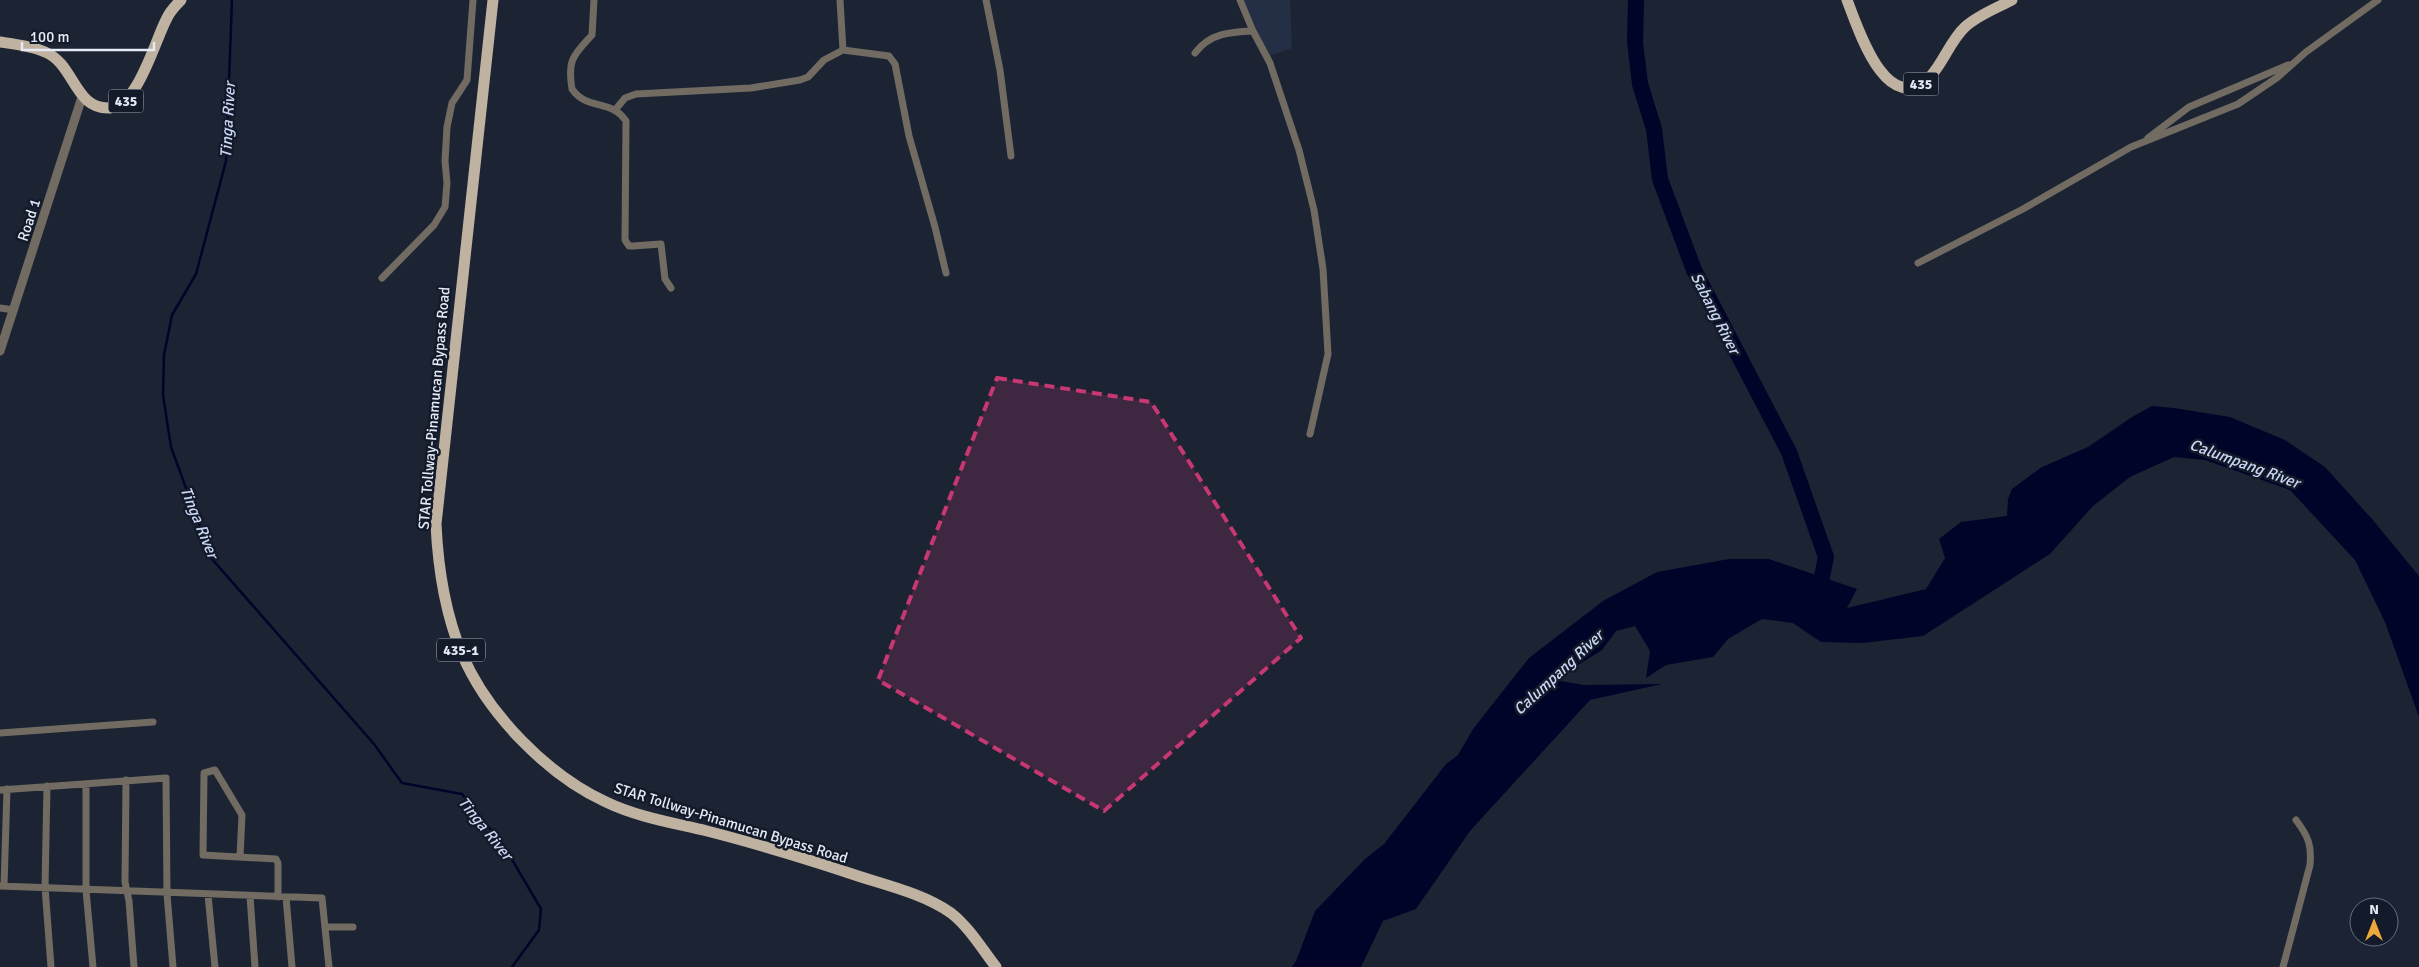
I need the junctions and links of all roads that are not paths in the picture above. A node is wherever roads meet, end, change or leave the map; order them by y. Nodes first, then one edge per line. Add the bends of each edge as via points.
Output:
1 (181, 0) edge
2 (473, 0) edge
3 (493, 0) edge
4 (594, 0) edge
5 (840, 0) edge
6 (986, 0) edge
7 (1240, 0) edge
8 (1847, 0) edge
9 (2012, 0) edge
10 (2378, 0) edge
11 (1252, 31) junction
12 (0, 42) edge
13 (843, 50) junction
14 (1195, 53) dead end
15 (2294, 63) junction
16 (82, 97) junction
17 (616, 109) junction
18 (2142, 143) junction
19 (1011, 156) dead end
20 (1918, 263) dead end
21 (946, 273) dead end
22 (382, 278) dead end
23 (672, 288) dead end
24 (0, 308) edge
25 (14, 310) junction
26 (0, 350) edge
27 (1310, 434) dead end
28 (153, 722) dead end
29 (0, 734) edge
30 (126, 780) junction
31 (86, 784) junction
32 (47, 786) junction
33 (3, 789) edge
34 (2296, 820) dead end
35 (240, 857) junction
36 (2, 886) edge
37 (45, 887) junction
38 (86, 890) junction
39 (127, 892) junction
40 (167, 894) junction
41 (208, 895) junction
42 (250, 896) junction
43 (282, 897) junction
44 (353, 926) dead end
45 (325, 927) junction
46 (994, 965) edge
47 (52, 967) edge
48 (93, 967) edge
49 (134, 967) edge
50 (173, 967) edge
51 (215, 967) edge
52 (256, 967) edge
53 (292, 967) edge
54 (329, 967) edge
55 (2283, 967) edge

1 - 16 main road, 435 via 167,17 148,63 128,99 116,107 103,108 92,106
2 - 22 street via 467,80 452,103 447,127 444,207 434,225
3 - 46 main road, STAR Tollway-Pinamucan Bypass Road / 435-1 via 436,524 443,588 462,654 476,680 515,733 558,773 582,790 641,814 786,852 929,901 951,914
4 - 17 street via 592,35 574,53 570,78 572,89 585,102
5 - 13 street
6 - 19 street via 1000,70
7 - 11 street
8 - 9 main road, 435 via 1872,60 1885,78 1903,87 1919,86 1932,75 1951,43 1966,26
10 - 15 street
11 - 14 street via 1212,37
11 - 27 street via 1270,63 1309,184 1323,269 1328,354
12 - 16 main road via 46,52 68,71
13 - 17 street via 824,60 805,79 758,88 636,94 625,98
13 - 21 street via 892,58 909,136
15 - 18 street via 2190,107
15 - 18 street via 2238,104
16 - 25 street, Road 1
17 - 23 street via 627,127 625,240 629,246 661,244 665,280
18 - 20 street
24 - 25 street
25 - 26 street, Road 1
28 - 29 street
30 - 31 street
30 - 39 street
30 - 40 street via 166,778
31 - 32 street
31 - 38 street
32 - 33 street
32 - 37 street
33 - 36 street
34 - 55 street via 2311,849
35 - 35 street via 203,855 204,772 209,770 215,770 242,815
35 - 43 street via 276,859
36 - 37 street
37 - 38 street
37 - 47 street
38 - 39 street
38 - 48 street
39 - 40 street
39 - 49 street
40 - 41 street
40 - 50 street
41 - 42 street
41 - 51 street
42 - 43 street
42 - 52 street
43 - 45 street via 322,898
43 - 53 street
44 - 45 street
45 - 54 street

